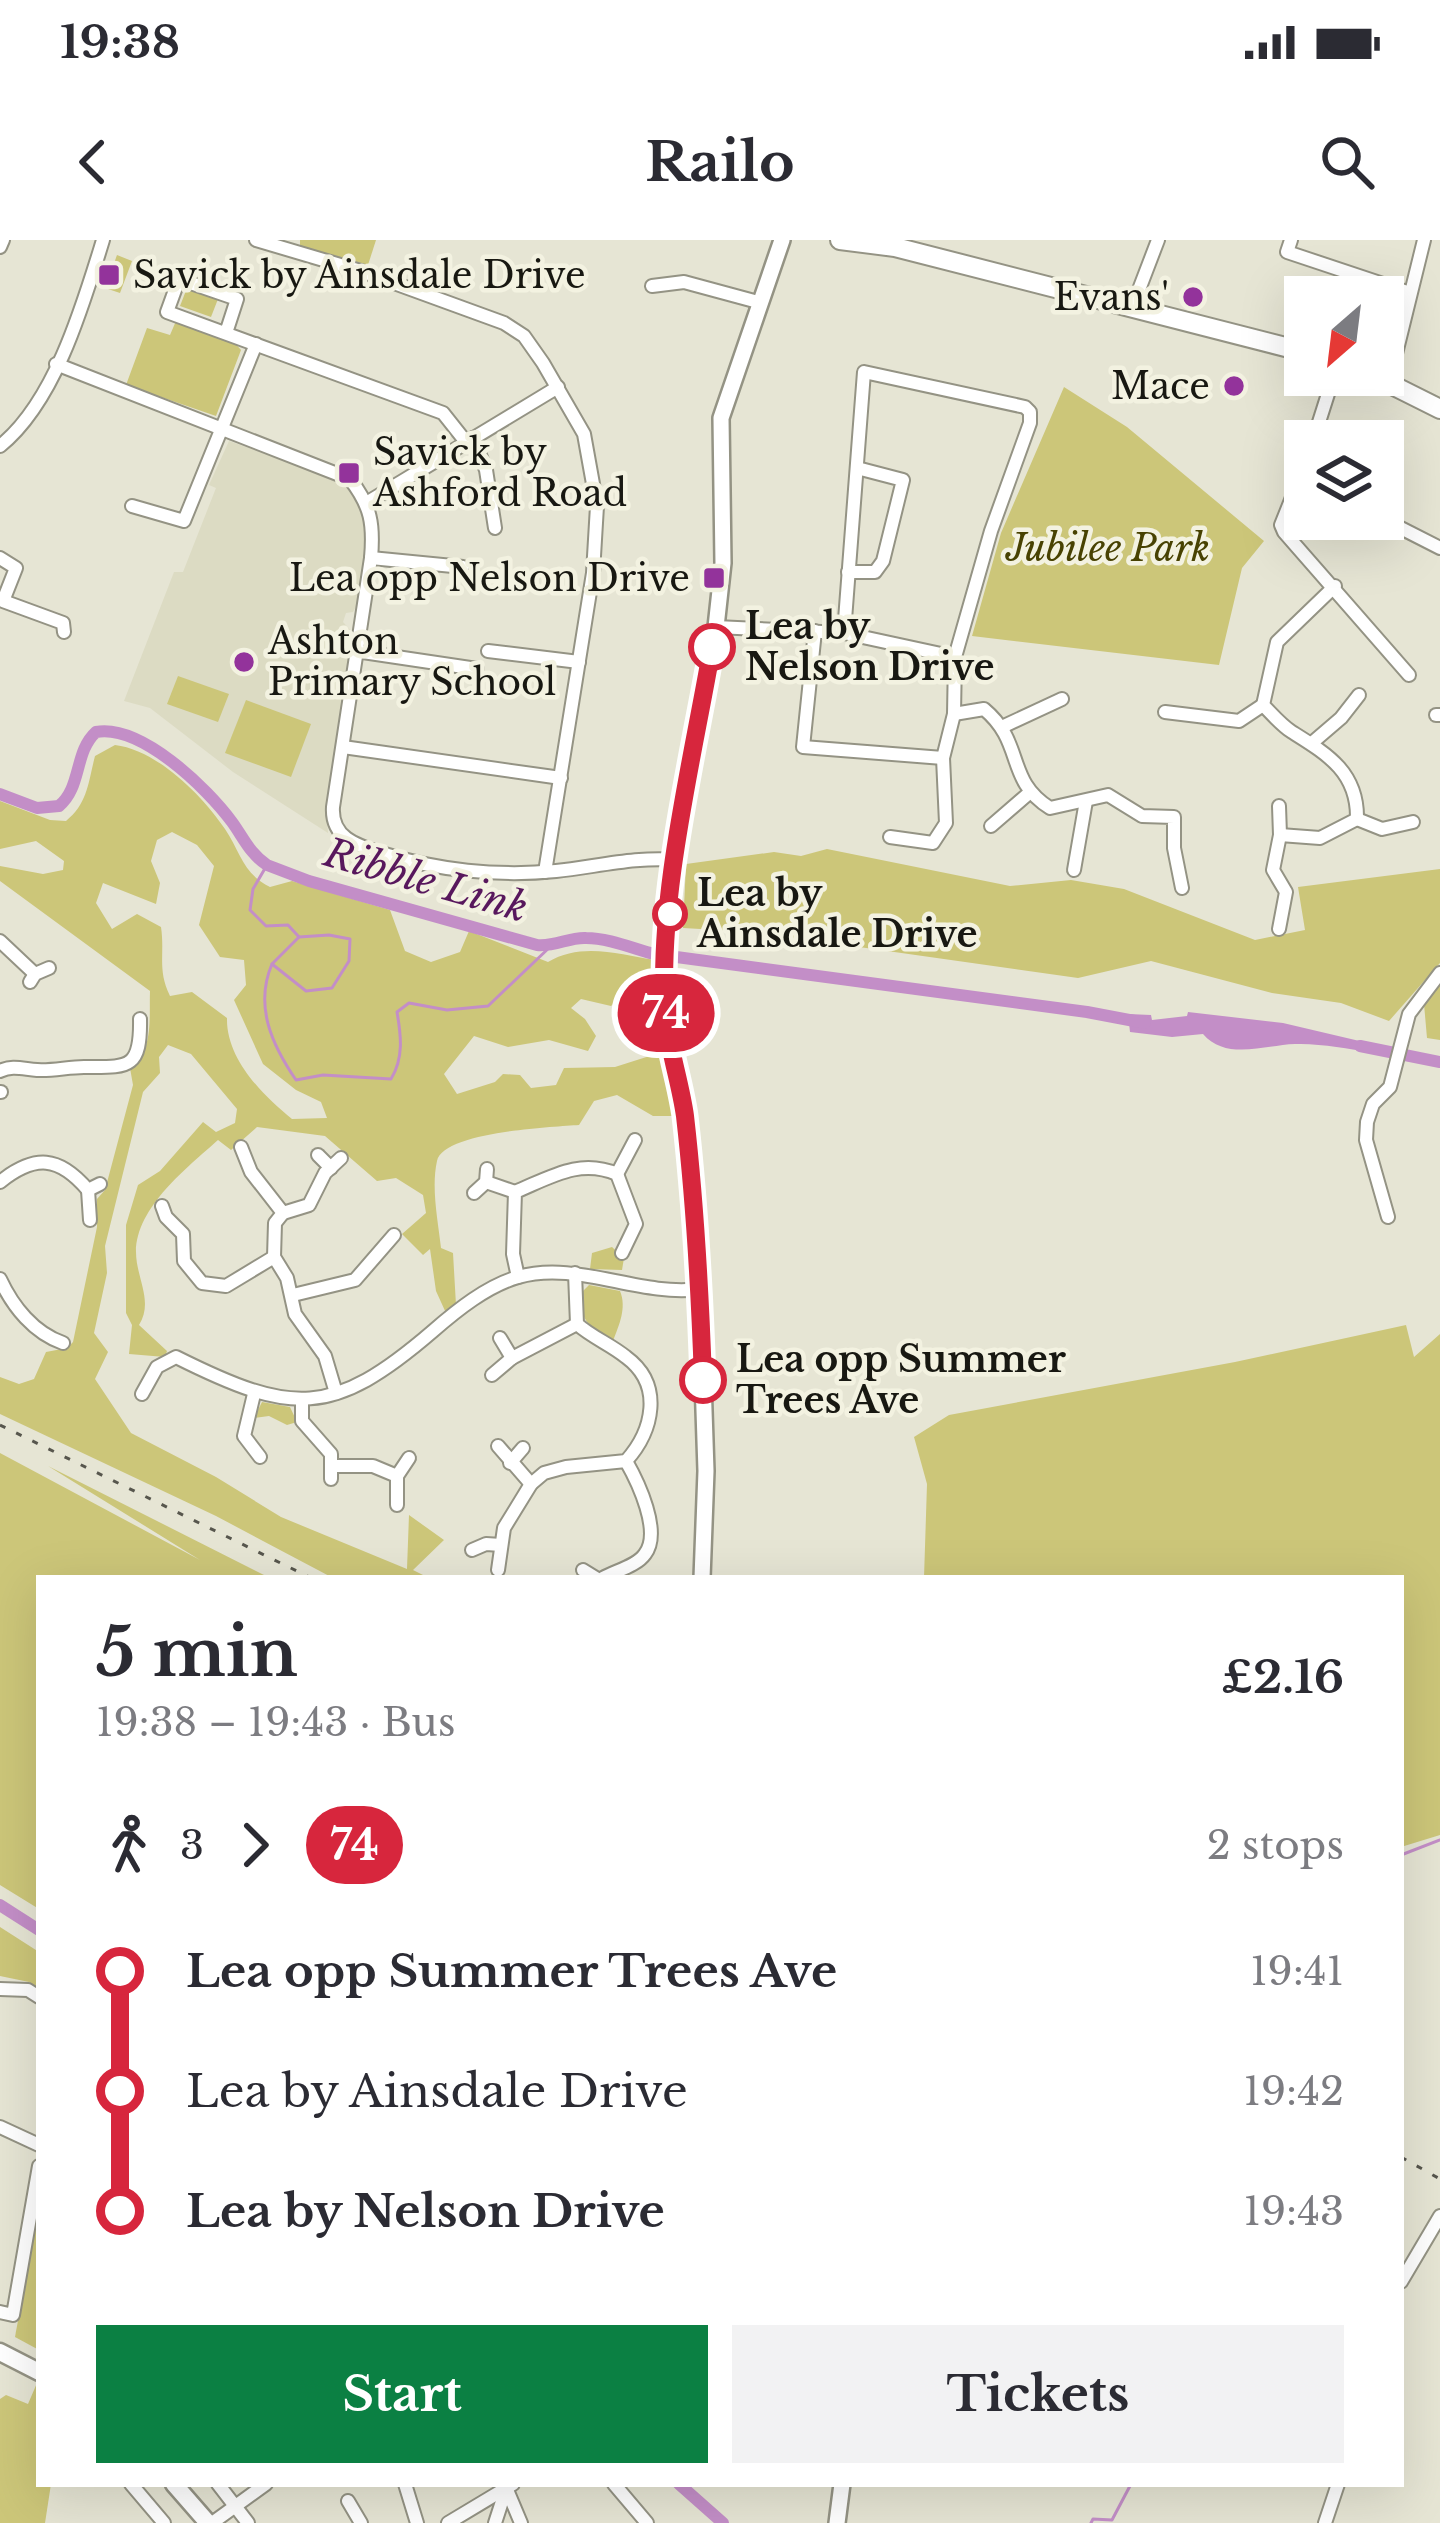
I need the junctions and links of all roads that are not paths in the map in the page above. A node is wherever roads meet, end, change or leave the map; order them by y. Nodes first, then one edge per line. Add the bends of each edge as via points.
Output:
1 (104, 240) edge
2 (256, 240) edge
3 (782, 240) edge
4 (840, 240) edge
5 (1159, 240) edge
6 (889, 244) edge
7 (1423, 244) edge
8 (1289, 246) edge
9 (1440, 253) edge
10 (652, 286) dead end
11 (1410, 293) junction
12 (758, 302) junction
13 (1132, 308) junction
14 (1404, 310) edge
15 (226, 333) junction
16 (256, 344) junction
17 (1284, 347) edge
18 (56, 364) junction
19 (558, 387) junction
20 (1404, 390) edge
21 (1440, 409) edge
22 (222, 429) junction
23 (470, 440) junction
24 (0, 446) edge
25 (857, 468) junction
26 (368, 502) junction
27 (132, 506) dead end
28 (496, 528) dead end
29 (1404, 530) edge
30 (1289, 540) edge
31 (1440, 548) edge
32 (0, 558) edge
33 (371, 558) junction
34 (463, 567) dead end
35 (848, 572) junction
36 (1335, 586) junction
37 (716, 627) junction
38 (64, 632) dead end
39 (815, 632) junction
40 (844, 633) junction
41 (488, 650) dead end
42 (356, 651) junction
43 (956, 657) junction
44 (579, 662) junction
45 (477, 669) dead end
46 (1409, 675) dead end
47 (1359, 695) dead end
48 (1062, 699) dead end
49 (1263, 705) junction
50 (1165, 712) dead end
51 (953, 714) junction
52 (1004, 726) junction
53 (1313, 742) junction
54 (343, 747) junction
55 (943, 758) junction
56 (561, 778) junction
57 (1028, 794) junction
58 (1086, 802) junction
59 (1279, 806) dead end
60 (1357, 819) junction
61 (1413, 822) dead end
62 (991, 826) dead end
63 (1280, 835) junction
64 (890, 837) dead end
65 (677, 860) junction
66 (1074, 869) dead end
67 (545, 872) junction
68 (1182, 888) dead end
69 (1279, 929) dead end
70 (0, 941) edge
71 (1440, 973) edge
72 (38, 975) dead end
73 (140, 1018) dead end
74 (0, 1071) edge
75 (635, 1139) dead end
76 (241, 1147) dead end
77 (318, 1155) dead end
78 (617, 1174) junction
79 (0, 1182) edge
80 (515, 1192) junction
81 (474, 1193) dead end
82 (162, 1205) dead end
83 (283, 1213) junction
84 (1388, 1216) dead end
85 (90, 1220) dead end
86 (394, 1235) dead end
87 (622, 1253) dead end
88 (274, 1257) junction
89 (575, 1273) junction
90 (518, 1277) junction
91 (0, 1279) edge
92 (700, 1289) junction
93 (293, 1295) junction
94 (4, 1298) edge
95 (577, 1324) junction
96 (500, 1339) dead end
97 (63, 1343) dead end
98 (512, 1358) junction
99 (492, 1375) dead end
100 (336, 1393) junction
101 (142, 1394) dead end
102 (254, 1394) junction
103 (302, 1399) junction
104 (498, 1447) dead end
105 (523, 1448) dead end
106 (260, 1457) dead end
107 (409, 1458) dead end
108 (626, 1461) junction
109 (510, 1463) junction
110 (397, 1476) junction
111 (531, 1484) junction
112 (398, 1505) dead end
113 (501, 1545) junction
114 (472, 1550) dead end
115 (498, 1570) dead end
116 (583, 1570) dead end
117 (593, 1575) edge
118 (605, 1575) edge
119 (702, 1575) edge
120 (0, 1989) edge
121 (36, 1995) edge
122 (0, 2127) edge
123 (36, 2143) edge
124 (36, 2183) edge
125 (1440, 2216) edge
126 (1404, 2277) edge
127 (0, 2312) edge
128 (0, 2352) edge
129 (36, 2370) edge
130 (133, 2487) edge
131 (177, 2487) edge
132 (220, 2487) edge
133 (262, 2487) edge
134 (405, 2487) edge
135 (505, 2487) edge
136 (507, 2487) edge
137 (509, 2487) edge
138 (617, 2487) edge
139 (842, 2487) edge
140 (1336, 2487) edge
141 (348, 2501) dead end
142 (235, 2506) junction
143 (164, 2523) edge
144 (210, 2523) edge
145 (248, 2523) edge
146 (361, 2523) edge
147 (417, 2523) edge
148 (448, 2523) edge
149 (495, 2523) edge
150 (521, 2523) edge
151 (647, 2523) edge
152 (837, 2523) edge
153 (1325, 2523) edge

1 - 18 street
2 - 19 street via 504,323 524,337
3 - 12 street
4 - 6 highway
5 - 13 street
6 - 13 highway
7 - 9 street
7 - 11 street
8 - 11 street
10 - 12 street via 684,282
11 - 14 street
12 - 37 street via 721,418
13 - 17 highway
15 - 15 street via 167,312 179,279 236,299
15 - 16 street
16 - 22 street
16 - 23 street via 443,413
18 - 22 street
18 - 24 street via 25,422
19 - 23 street
19 - 44 street via 584,434 597,506
20 - 21 highway
22 - 26 street via 350,479
22 - 27 street via 184,521
23 - 26 street
23 - 28 street via 486,470
25 - 35 street
25 - 35 street via 903,481 883,561 875,572
25 - 43 street via 864,372 1030,412
26 - 33 street
29 - 31 street
30 - 36 street
32 - 38 street via 16,568 3,601 63,623
33 - 34 street
33 - 42 street
35 - 40 street
36 - 46 street
36 - 49 street via 1277,642
37 - 39 street
37 - 65 street
39 - 40 street
39 - 55 street via 803,747
40 - 43 street
41 - 44 street
42 - 45 street
42 - 54 street
43 - 51 street
44 - 56 street
47 - 53 street
48 - 52 street
49 - 50 street via 1239,721
49 - 53 street
51 - 52 street via 984,709
51 - 55 street
52 - 57 street
53 - 60 street via 1338,762 1358,795
54 - 56 street
54 - 67 street via 332,817 346,839 433,865
55 - 64 street via 946,823 933,843
56 - 67 street
57 - 58 street via 1051,808
57 - 62 street
58 - 66 street
58 - 68 street via 1108,794 1142,816 1174,818
59 - 63 street
60 - 61 street via 1382,829
60 - 63 street via 1320,838
63 - 69 street via 1273,870 1286,892
65 - 67 street
65 - 92 street via 665,1009 685,1113
70 - 72 street
71 - 84 street via 1409,1014 1390,1087 1367,1122
73 - 74 street via 138,1050 124,1075
75 - 78 street
76 - 83 street
77 - 83 street via 336,1163 309,1205
78 - 80 street via 580,1166
78 - 87 street via 636,1224
79 - 85 street via 34,1162 65,1167 94,1187
80 - 81 street via 486,1175
80 - 90 street
82 - 88 street via 202,1283 226,1286
83 - 88 street
86 - 93 street via 355,1280
88 - 93 street
89 - 90 street
89 - 92 street via 653,1291
89 - 95 street
90 - 100 street via 472,1300 385,1372
91 - 94 street
92 - 119 street
93 - 100 street
94 - 97 street
95 - 98 street
95 - 108 street via 642,1371 650,1393 647,1431
96 - 98 street
98 - 99 street
100 - 103 street
101 - 102 street via 157,1367 176,1357
102 - 103 street
102 - 106 street via 239,1439
103 - 110 street via 302,1420 326,1443 332,1473 373,1466
104 - 109 street
105 - 109 street
107 - 110 street
108 - 111 street via 566,1467
108 - 118 street via 645,1497 650,1546
109 - 111 street
110 - 112 street
111 - 113 street
113 - 114 street
113 - 115 street
116 - 117 street
120 - 121 street
122 - 123 street
124 - 127 street via 13,2315
125 - 126 street
128 - 129 main road
130 - 143 street
131 - 144 main road
132 - 142 street
133 - 142 street
134 - 147 street
135 - 148 street
136 - 149 street
137 - 150 street
138 - 151 street
139 - 152 street
140 - 153 street
141 - 146 street
142 - 144 street
142 - 145 street

